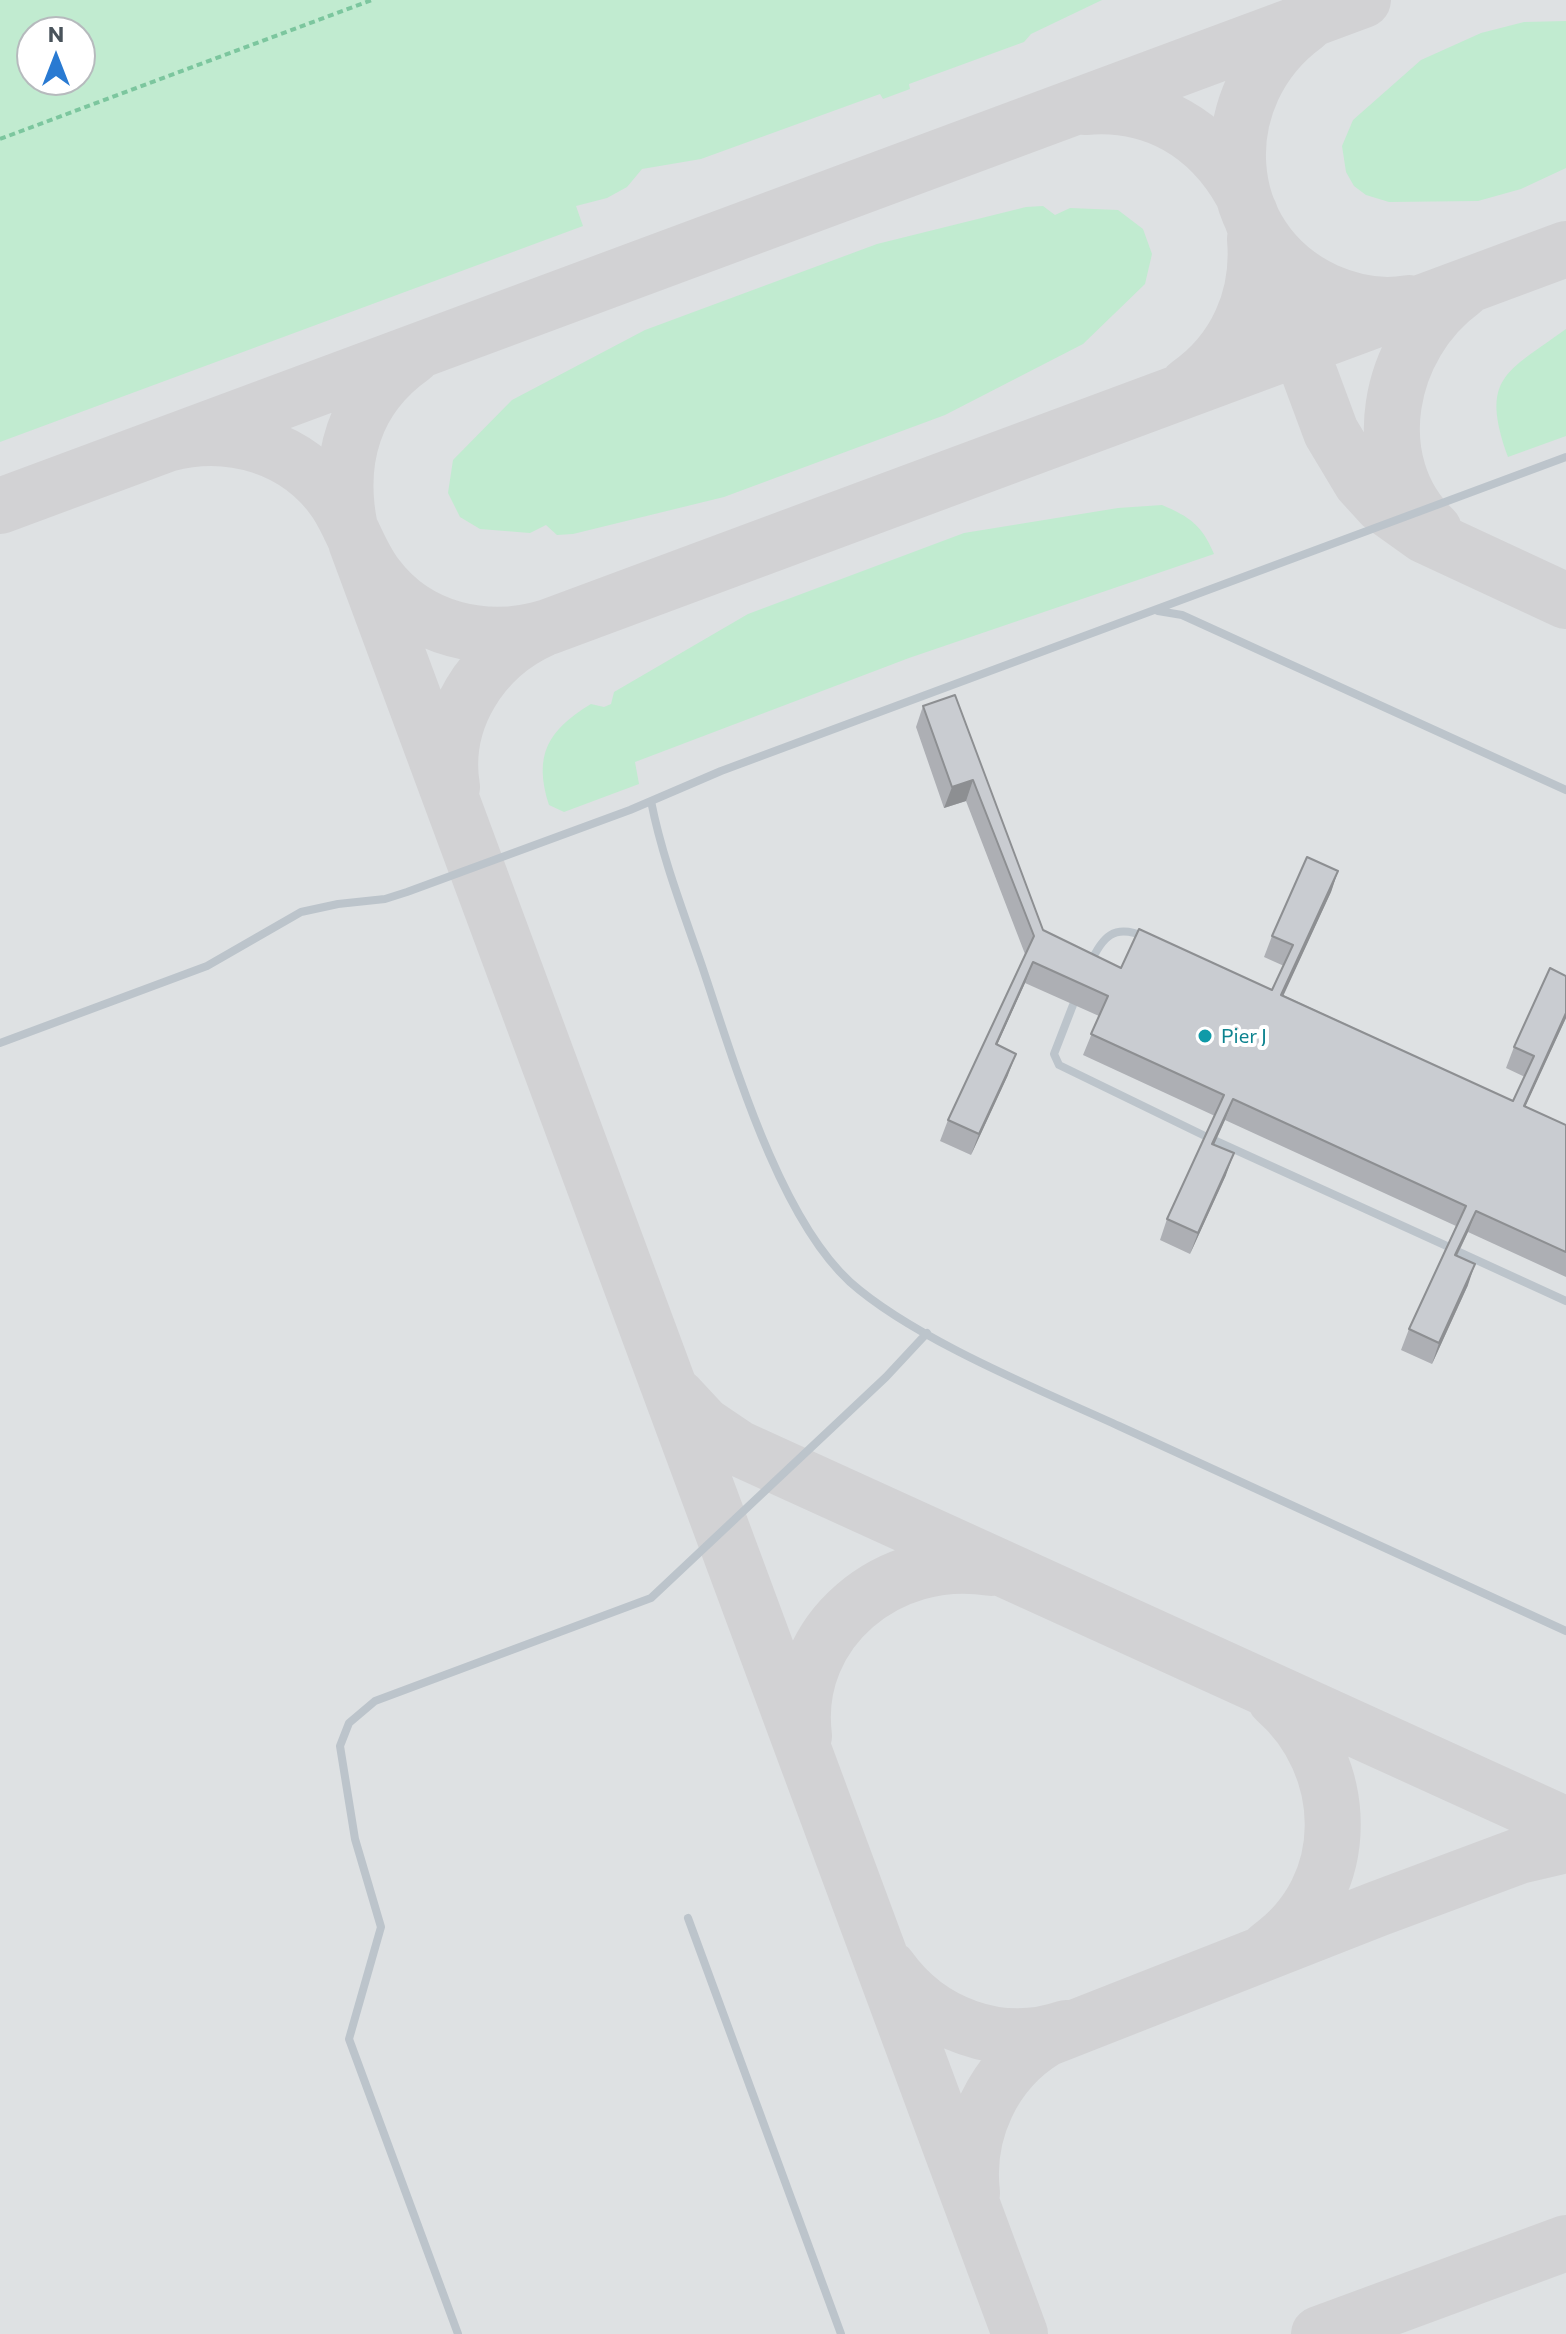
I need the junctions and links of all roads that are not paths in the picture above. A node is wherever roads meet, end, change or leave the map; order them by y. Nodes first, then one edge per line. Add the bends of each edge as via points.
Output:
1 (1566, 457) edge
2 (1145, 613) junction
3 (1566, 790) edge
4 (651, 801) junction
5 (1150, 939) edge
6 (1084, 975) edge
7 (1073, 1005) dead end
8 (0, 1043) edge
9 (1449, 1247) edge
10 (1459, 1252) edge
11 (1566, 1301) edge
12 (927, 1333) junction
13 (1566, 1631) edge
14 (688, 1918) dead end
15 (458, 2334) edge
16 (841, 2334) edge

1 - 2 lane
2 - 3 lane via 1182,615
2 - 4 lane
4 - 8 lane via 385,899 301,912 207,966
4 - 12 lane via 713,998 793,1202 850,1281
5 - 6 lane via 1121,929 1110,932
7 - 9 lane via 1054,1054 1059,1065
10 - 11 lane
12 - 13 lane
12 - 15 lane via 651,1598 375,1701 358,1712 343,1735 340,1762 355,1839 381,1927 349,2039
14 - 16 lane

